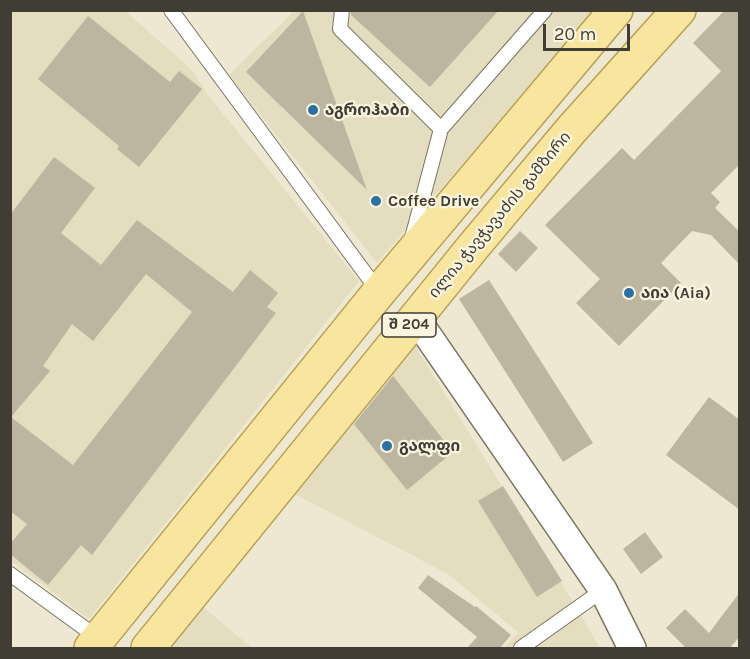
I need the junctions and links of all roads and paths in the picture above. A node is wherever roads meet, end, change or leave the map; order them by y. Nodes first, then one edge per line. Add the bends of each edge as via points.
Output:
1 (171, 10) edge
2 (342, 10) edge
3 (545, 10) edge
4 (616, 10) edge
5 (679, 10) edge
6 (441, 129) junction
7 (406, 259) junction
8 (379, 292) junction
9 (415, 317) junction
10 (10, 574) edge
11 (603, 590) junction
12 (95, 644) edge
13 (148, 648) edge
14 (521, 648) edge
15 (632, 648) edge

1 - 8 lane
2 - 6 lane via 340,29
3 - 6 lane
4 - 7 main road, შ 204
5 - 9 main road, ილია ჭავჭავაძის გამზირი / შ 204 via 572,129
6 - 7 lane
7 - 8 main road, შ 204
8 - 12 main road, შ 204
9 - 11 street
9 - 13 main road, ილია ჭავჭავაძის გამზირი / შ 204
10 - 12 lane
11 - 14 lane
11 - 15 street

